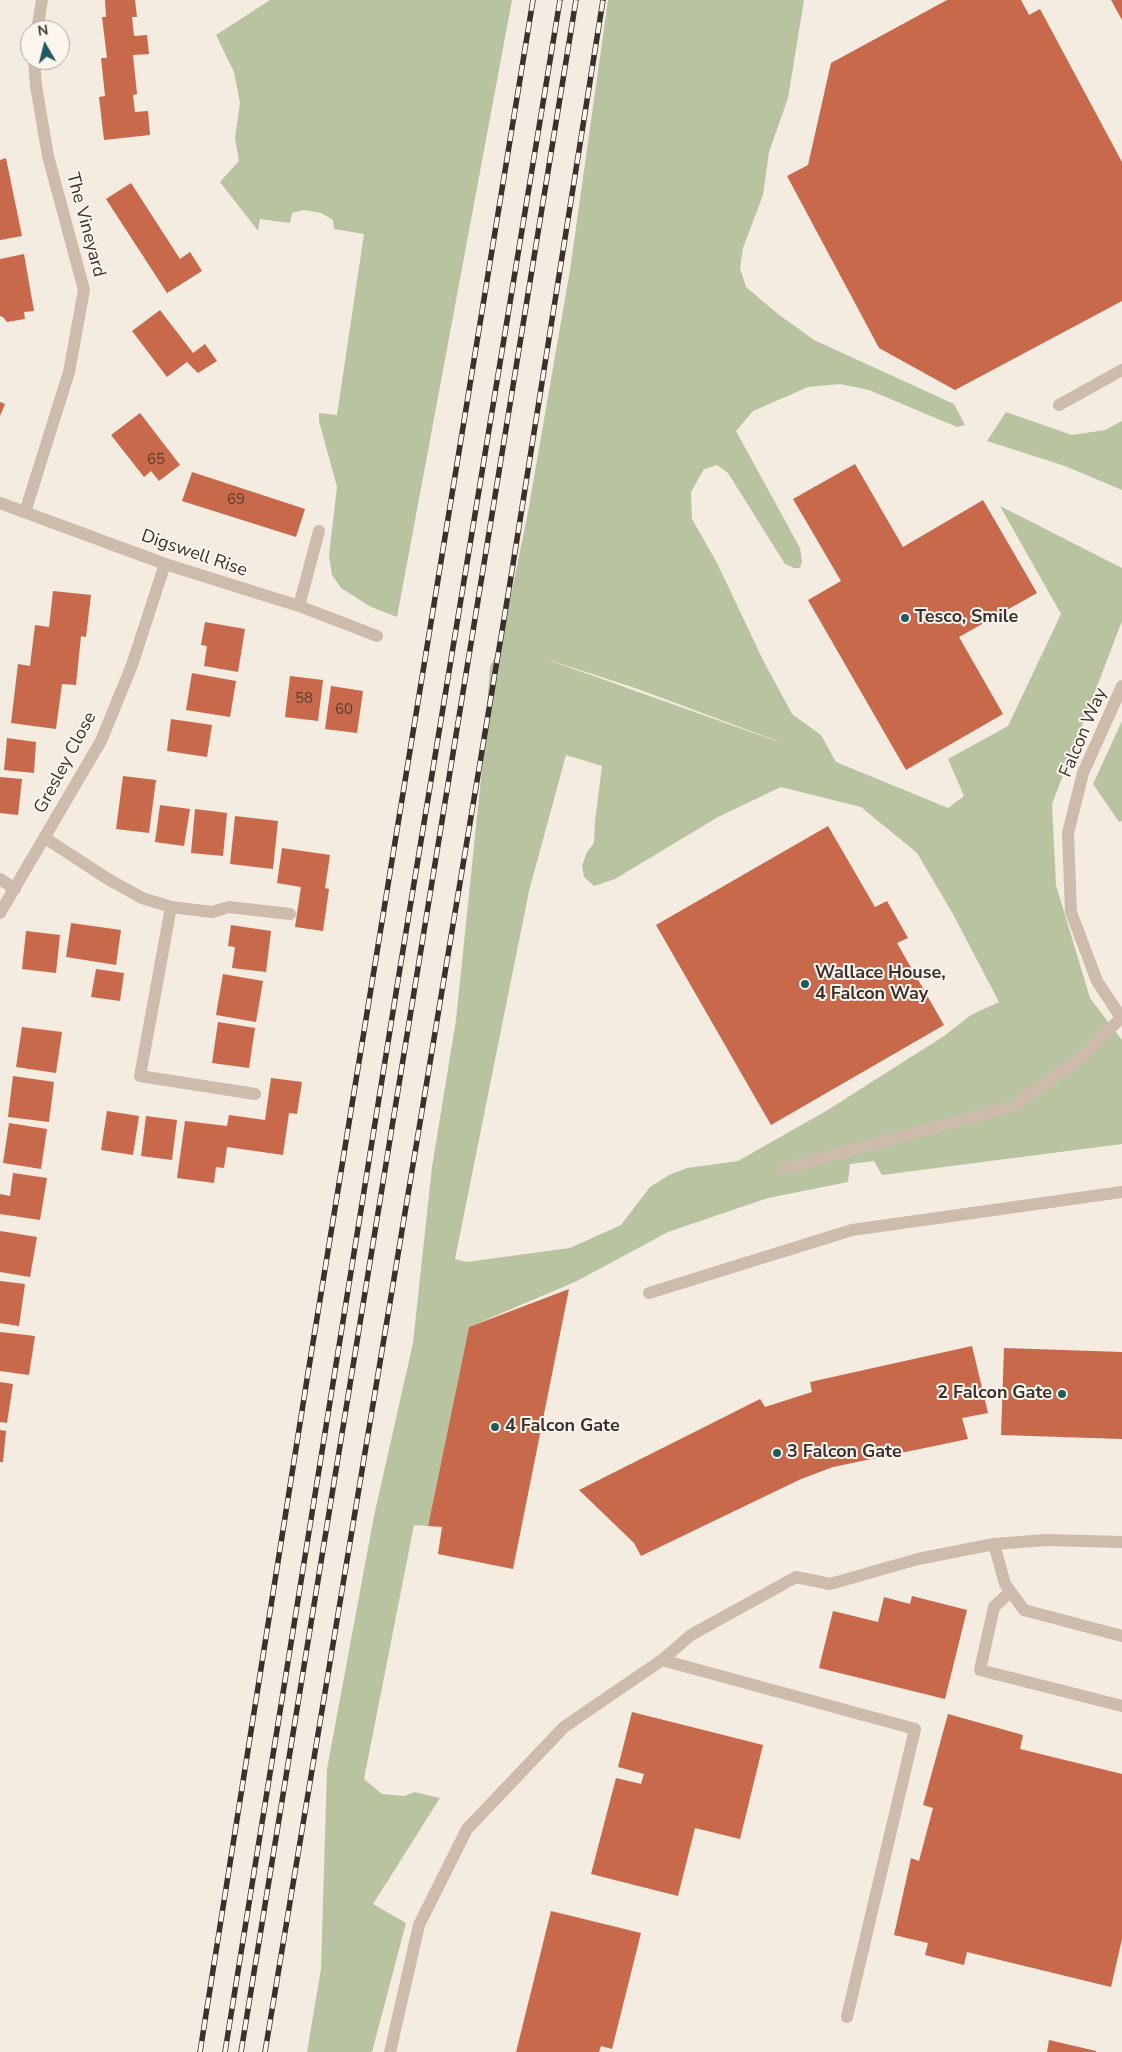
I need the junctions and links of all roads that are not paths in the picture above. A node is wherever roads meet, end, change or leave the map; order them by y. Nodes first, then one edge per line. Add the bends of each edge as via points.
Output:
1 (42, 0) edge
2 (39, 20) edge
3 (35, 70) edge
4 (1122, 370) edge
5 (1059, 405) dead end
6 (0, 503) edge
7 (25, 512) junction
8 (319, 530) dead end
9 (165, 564) junction
10 (298, 606) junction
11 (377, 636) dead end
12 (1122, 686) edge
13 (45, 838) junction
14 (0, 879) edge
15 (15, 889) junction
16 (171, 907) junction
17 (0, 914) edge
18 (290, 914) dead end
19 (1121, 1018) edge
20 (255, 1094) dead end
21 (782, 1169) dead end
22 (1122, 1192) edge
23 (649, 1293) dead end
24 (1122, 1542) edge
25 (994, 1544) junction
26 (1010, 1592) junction
27 (1122, 1636) edge
28 (662, 1660) junction
29 (1122, 1706) edge
30 (847, 2017) dead end
31 (390, 2052) edge

1 - 2 street
3 - 7 street, The Vineyard via 48,156 84,290 69,372
4 - 5 street
6 - 7 street, Digswell Rise
7 - 9 street, Digswell Rise
8 - 10 street
9 - 10 street, Digswell Rise
9 - 13 street, Gresley Close via 132,665 101,741
10 - 11 street, Digswell Rise
12 - 19 street, Falcon Way via 1083,773 1068,833 1071,912 1097,981
13 - 15 street, Gresley Close
13 - 16 street via 142,898
14 - 15 street
15 - 17 street, Gresley Close
16 - 18 street via 212,912 229,907
16 - 20 street via 140,1076
19 - 21 street via 1077,1062 1012,1106
22 - 23 street via 852,1230
24 - 25 street via 1046,1540
25 - 26 street
25 - 28 street via 918,1559 830,1584 796,1576 691,1636
26 - 27 street via 1024,1610
26 - 29 street via 994,1607 980,1670
28 - 30 street via 914,1729
28 - 31 street via 564,1727 467,1829 419,1925

